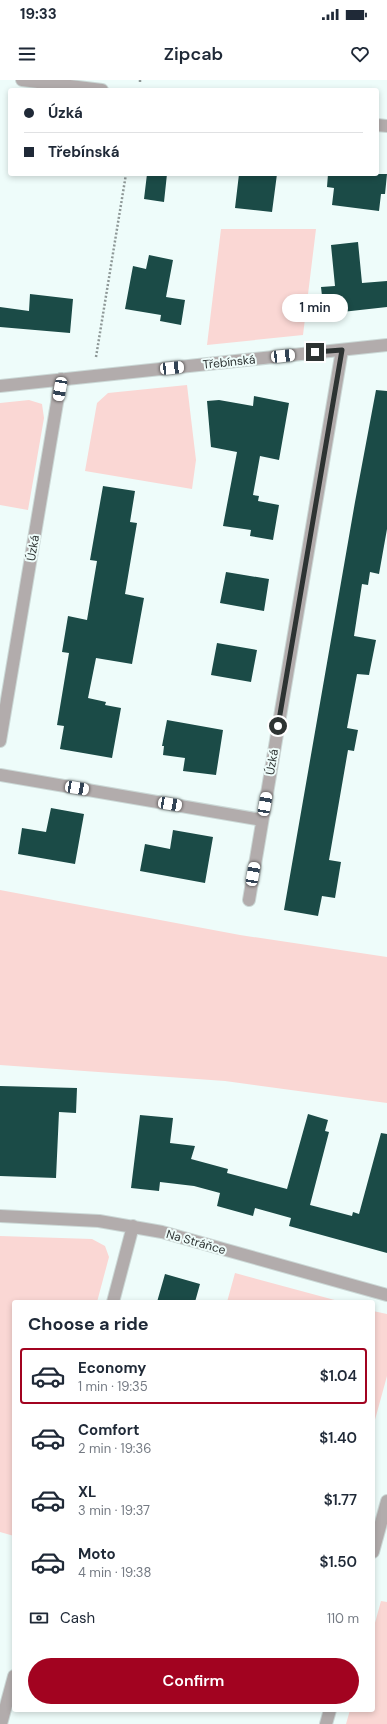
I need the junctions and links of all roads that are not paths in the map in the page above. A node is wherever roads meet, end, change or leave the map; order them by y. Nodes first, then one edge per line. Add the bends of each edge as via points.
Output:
1 (22, 80) edge
2 (86, 88) edge
3 (387, 345) edge
4 (342, 350) junction
5 (61, 379) junction
6 (0, 386) edge
7 (0, 740) edge
8 (0, 775) edge
9 (262, 820) junction
10 (249, 900) dead end
11 (0, 1216) edge
12 (133, 1226) junction
13 (387, 1295) edge
14 (114, 1300) edge
15 (387, 1501) edge
16 (375, 1545) edge
17 (12, 1683) edge
18 (329, 1712) edge
19 (1, 1724) edge
20 (326, 1724) edge

1 - 2 street
3 - 4 street, Třebínská
4 - 5 street, Třebínská
4 - 9 street, Úzká
5 - 6 street, Třebínská
5 - 7 street, Úzká
8 - 9 street
9 - 10 street, Úzká
11 - 12 street, Na Stráňce via 98,1220
12 - 13 street, Na Stráňce
12 - 14 street
15 - 16 street
17 - 19 street
18 - 20 street

